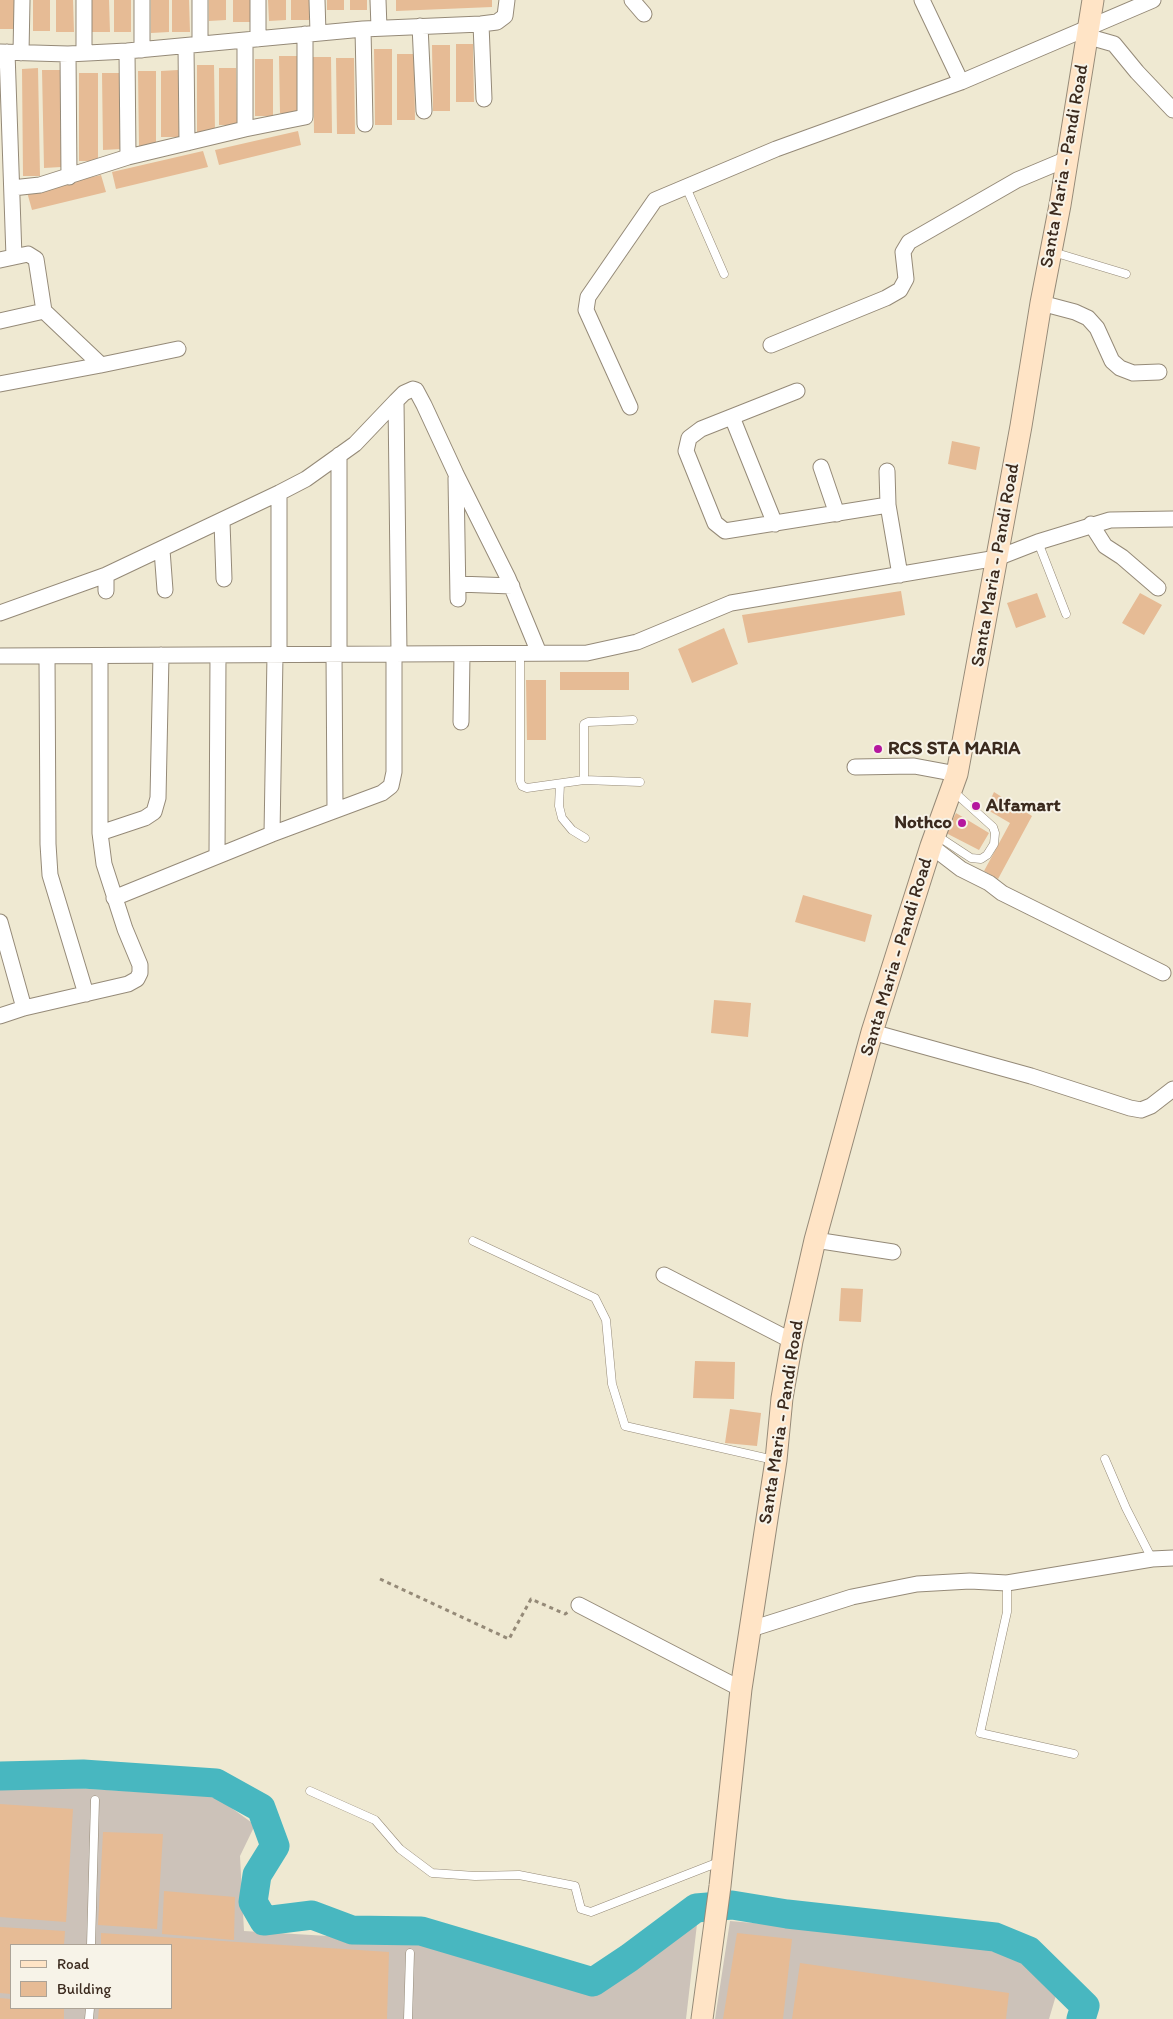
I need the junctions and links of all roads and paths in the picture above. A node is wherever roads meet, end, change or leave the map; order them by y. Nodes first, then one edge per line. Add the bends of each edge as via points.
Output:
1 (22, 0) edge
2 (84, 0) edge
3 (142, 0) edge
4 (200, 0) edge
5 (258, 0) edge
6 (317, 0) edge
7 (378, 0) edge
8 (507, 0) edge
9 (632, 0) edge
10 (922, 0) edge
11 (1093, 0) edge
12 (1153, 0) edge
13 (644, 14) dead end
14 (481, 24) junction
15 (420, 26) junction
16 (379, 28) junction
17 (362, 29) junction
18 (311, 34) junction
19 (1087, 35) junction
20 (252, 40) junction
21 (193, 45) junction
22 (135, 50) junction
23 (10, 52) edge
24 (84, 52) junction
25 (68, 54) junction
26 (961, 82) junction
27 (484, 99) dead end
28 (424, 110) dead end
29 (1173, 110) edge
30 (365, 124) dead end
31 (246, 128) junction
32 (188, 143) junction
33 (128, 157) junction
34 (1067, 159) junction
35 (69, 177) junction
36 (686, 187) junction
37 (12, 188) junction
38 (1051, 251) junction
39 (7, 259) edge
40 (724, 274) dead end
41 (1126, 274) dead end
42 (1041, 303) junction
43 (44, 311) junction
44 (0, 322) edge
45 (771, 345) dead end
46 (178, 349) dead end
47 (101, 365) junction
48 (1159, 372) dead end
49 (0, 384) edge
50 (797, 391) dead end
51 (396, 401) junction
52 (630, 407) dead end
53 (732, 417) junction
54 (339, 455) junction
55 (821, 467) dead end
56 (887, 472) dead end
57 (456, 474) junction
58 (279, 493) junction
59 (888, 505) junction
60 (837, 514) junction
61 (1173, 520) edge
62 (222, 522) junction
63 (775, 524) junction
64 (1091, 524) junction
65 (1038, 542) junction
66 (162, 550) junction
67 (997, 558) junction
68 (900, 574) junction
69 (106, 575) junction
70 (224, 579) dead end
71 (458, 584) junction
72 (512, 586) junction
73 (1158, 588) dead end
74 (164, 590) dead end
75 (106, 591) dead end
76 (458, 599) dead end
77 (0, 613) edge
78 (1066, 614) dead end
79 (539, 653) junction
80 (277, 654) junction
81 (336, 654) junction
82 (397, 654) junction
83 (462, 654) junction
84 (520, 654) junction
85 (161, 655) junction
86 (218, 655) junction
87 (0, 656) edge
88 (47, 656) junction
89 (100, 656) junction
90 (633, 720) dead end
91 (461, 722) dead end
92 (855, 767) dead end
93 (584, 780) junction
94 (640, 782) dead end
95 (954, 782) junction
96 (560, 784) junction
97 (336, 810) junction
98 (100, 833) junction
99 (272, 834) junction
100 (585, 838) dead end
101 (933, 840) junction
102 (217, 856) junction
103 (114, 898) junction
104 (0, 922) edge
105 (1163, 973) dead end
106 (86, 994) junction
107 (24, 1008) junction
108 (0, 1016) edge
109 (872, 1032) junction
110 (1173, 1089) edge
111 (815, 1240) junction
112 (473, 1242) dead end
113 (893, 1252) dead end
114 (664, 1275) dead end
115 (792, 1341) junction
116 (1105, 1459) dead end
117 (776, 1460) junction
118 (1172, 1557) edge
119 (1152, 1559) junction
120 (380, 1579) dead end
121 (1007, 1583) junction
122 (578, 1605) joint
123 (751, 1629) junction
124 (741, 1689) junction
125 (1074, 1754) dead end
126 (310, 1791) dead end
127 (96, 1800) dead end
128 (722, 1861) junction
129 (91, 1944) edge
130 (410, 1954) dead end
131 (408, 2019) edge
132 (702, 2019) edge

1 - 23 street
2 - 24 street
3 - 22 street
4 - 21 street
5 - 20 street
6 - 18 street
7 - 16 street
8 - 14 street via 505,16 497,22
9 - 13 street
10 - 26 street
11 - 19 main road, Santa Maria - Pandi Road
12 - 19 street
14 - 15 street
14 - 27 street
15 - 16 street
15 - 28 street
16 - 17 street
17 - 18 street
17 - 30 street
18 - 20 street
18 - 31 street via 305,117
19 - 26 street
19 - 29 street via 1114,44
19 - 34 main road, Santa Maria - Pandi Road
20 - 21 street
20 - 31 street
21 - 22 street
21 - 32 street
22 - 24 street
22 - 33 street
23 - 25 street
23 - 37 street
24 - 25 street
25 - 35 street
26 - 36 street via 776,149
31 - 32 street
32 - 33 street
33 - 35 street
34 - 38 main road, Santa Maria - Pandi Road
34 - 45 street via 1017,180 909,242 902,252 906,278 900,290
35 - 37 street
36 - 40 lane
36 - 52 street via 655,200 588,297 586,310
37 - 39 street
38 - 41 lane
38 - 42 main road, Santa Maria - Pandi Road
39 - 43 street via 28,254 36,259
42 - 48 street via 1088,318 1097,328 1112,361 1120,368 1133,373
42 - 67 main road, Santa Maria - Pandi Road
43 - 44 street
43 - 47 street
46 - 47 street
47 - 49 street
50 - 53 street
51 - 54 street
51 - 57 street via 409,390 416,390
51 - 82 street
53 - 63 street
53 - 63 street via 689,438 686,451 694,472 715,523 725,531
54 - 58 street via 306,479
54 - 81 street
55 - 60 street
56 - 59 street
57 - 71 street
57 - 72 street
58 - 62 street
58 - 80 street
59 - 60 street
59 - 68 street
60 - 63 street
61 - 64 street via 1110,520
62 - 66 street
62 - 70 street
64 - 65 street
64 - 73 street via 1105,546 1122,556
65 - 67 street
65 - 78 lane
66 - 69 street
66 - 74 street
67 - 68 street
67 - 95 main road, Santa Maria - Pandi Road
68 - 79 street via 731,603 637,642 586,653
69 - 75 street
69 - 77 street
71 - 72 street
71 - 76 street
72 - 79 street
79 - 84 street
80 - 81 street
80 - 86 street
80 - 99 street
81 - 82 street
81 - 97 street
82 - 83 street
82 - 97 street via 391,786 382,793
83 - 84 street
83 - 91 street
84 - 96 lane via 520,783 527,788
85 - 86 street
85 - 89 street
85 - 98 street via 158,798 154,812
86 - 102 street
87 - 88 street
88 - 89 street
88 - 106 street via 50,875
89 - 98 street
90 - 93 lane via 584,724
92 - 95 street via 914,766
93 - 94 lane
93 - 96 lane
95 - 101 main road, Santa Maria - Pandi Road
95 - 101 lane via 993,827 994,844 981,859 971,858
96 - 100 lane via 562,818
97 - 99 street
98 - 103 street via 104,864
99 - 102 street
101 - 105 street via 961,869
101 - 109 main road, Santa Maria - Pandi Road
102 - 103 street
103 - 106 street via 140,965 138,979
104 - 107 street
106 - 107 street
107 - 108 street
109 - 110 street via 1031,1076 1130,1108 1141,1110 1151,1106
109 - 111 main road, Santa Maria - Pandi Road
111 - 113 street
111 - 115 main road, Santa Maria - Pandi Road
112 - 117 lane via 595,1298 606,1320 612,1384 626,1426
114 - 115 street
115 - 117 main road, Santa Maria - Pandi Road
116 - 119 lane
117 - 123 main road, Santa Maria - Pandi Road
118 - 119 street
119 - 121 street
120 - 122 path via 509,1639 531,1600 565,1614
121 - 123 street via 917,1584 852,1597
121 - 125 lane via 1007,1612 980,1733
122 - 124 street
123 - 124 main road, Santa Maria - Pandi Road
124 - 128 main road, Santa Maria - Pandi Road
126 - 128 lane via 375,1820 400,1849 432,1873 475,1876 519,1874 575,1886 581,1909 591,1912
127 - 129 lane
128 - 132 main road, Santa Maria - Pandi Road
130 - 131 lane

